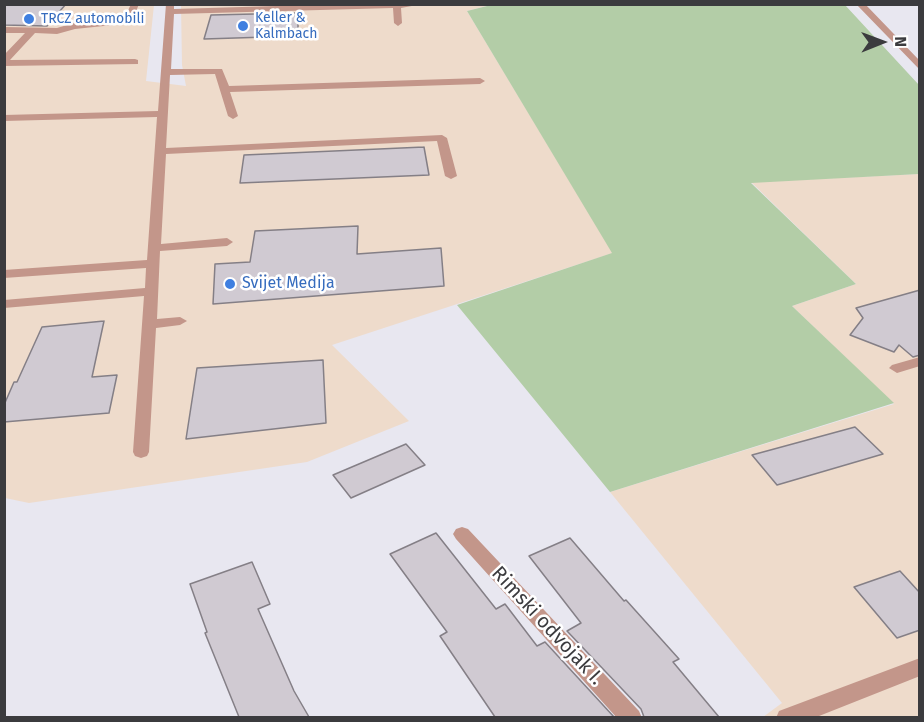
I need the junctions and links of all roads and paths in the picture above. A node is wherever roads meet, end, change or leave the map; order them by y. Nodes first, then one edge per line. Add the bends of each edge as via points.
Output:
1 (135, 4) edge
2 (413, 4) edge
3 (860, 4) edge
4 (397, 5) edge
5 (310, 6) edge
6 (170, 8) edge
7 (398, 23) dead end
8 (4, 30) edge
9 (32, 31) junction
10 (4, 62) edge
11 (135, 62) dead end
12 (920, 67) edge
13 (165, 72) junction
14 (480, 81) dead end
15 (225, 89) junction
16 (163, 114) junction
17 (233, 116) dead end
18 (4, 118) edge
19 (162, 151) junction
20 (451, 176) dead end
21 (226, 242) dead end
22 (156, 248) junction
23 (154, 263) junction
24 (4, 274) edge
25 (153, 291) junction
26 (4, 304) edge
27 (180, 321) dead end
28 (150, 324) junction
29 (920, 361) edge
30 (897, 368) dead end
31 (141, 452) dead end
32 (462, 534) dead end
33 (920, 668) edge
34 (632, 717) edge
35 (787, 717) edge

1 - 9 street via 130,17 110,23 74,26 57,32
2 - 4 street
3 - 12 street
4 - 5 street
4 - 7 street
5 - 6 street
6 - 13 street
8 - 9 street
9 - 10 street
10 - 11 street
13 - 15 street via 219,71
13 - 16 street
14 - 15 street
15 - 17 street
16 - 18 street
16 - 19 street
19 - 20 street via 442,138
19 - 22 street
21 - 22 street
22 - 23 street
23 - 24 street
23 - 25 street
25 - 26 street
25 - 28 street
27 - 28 street
28 - 31 street
29 - 30 street
32 - 34 street, Rimski odvojak I.
33 - 35 street

